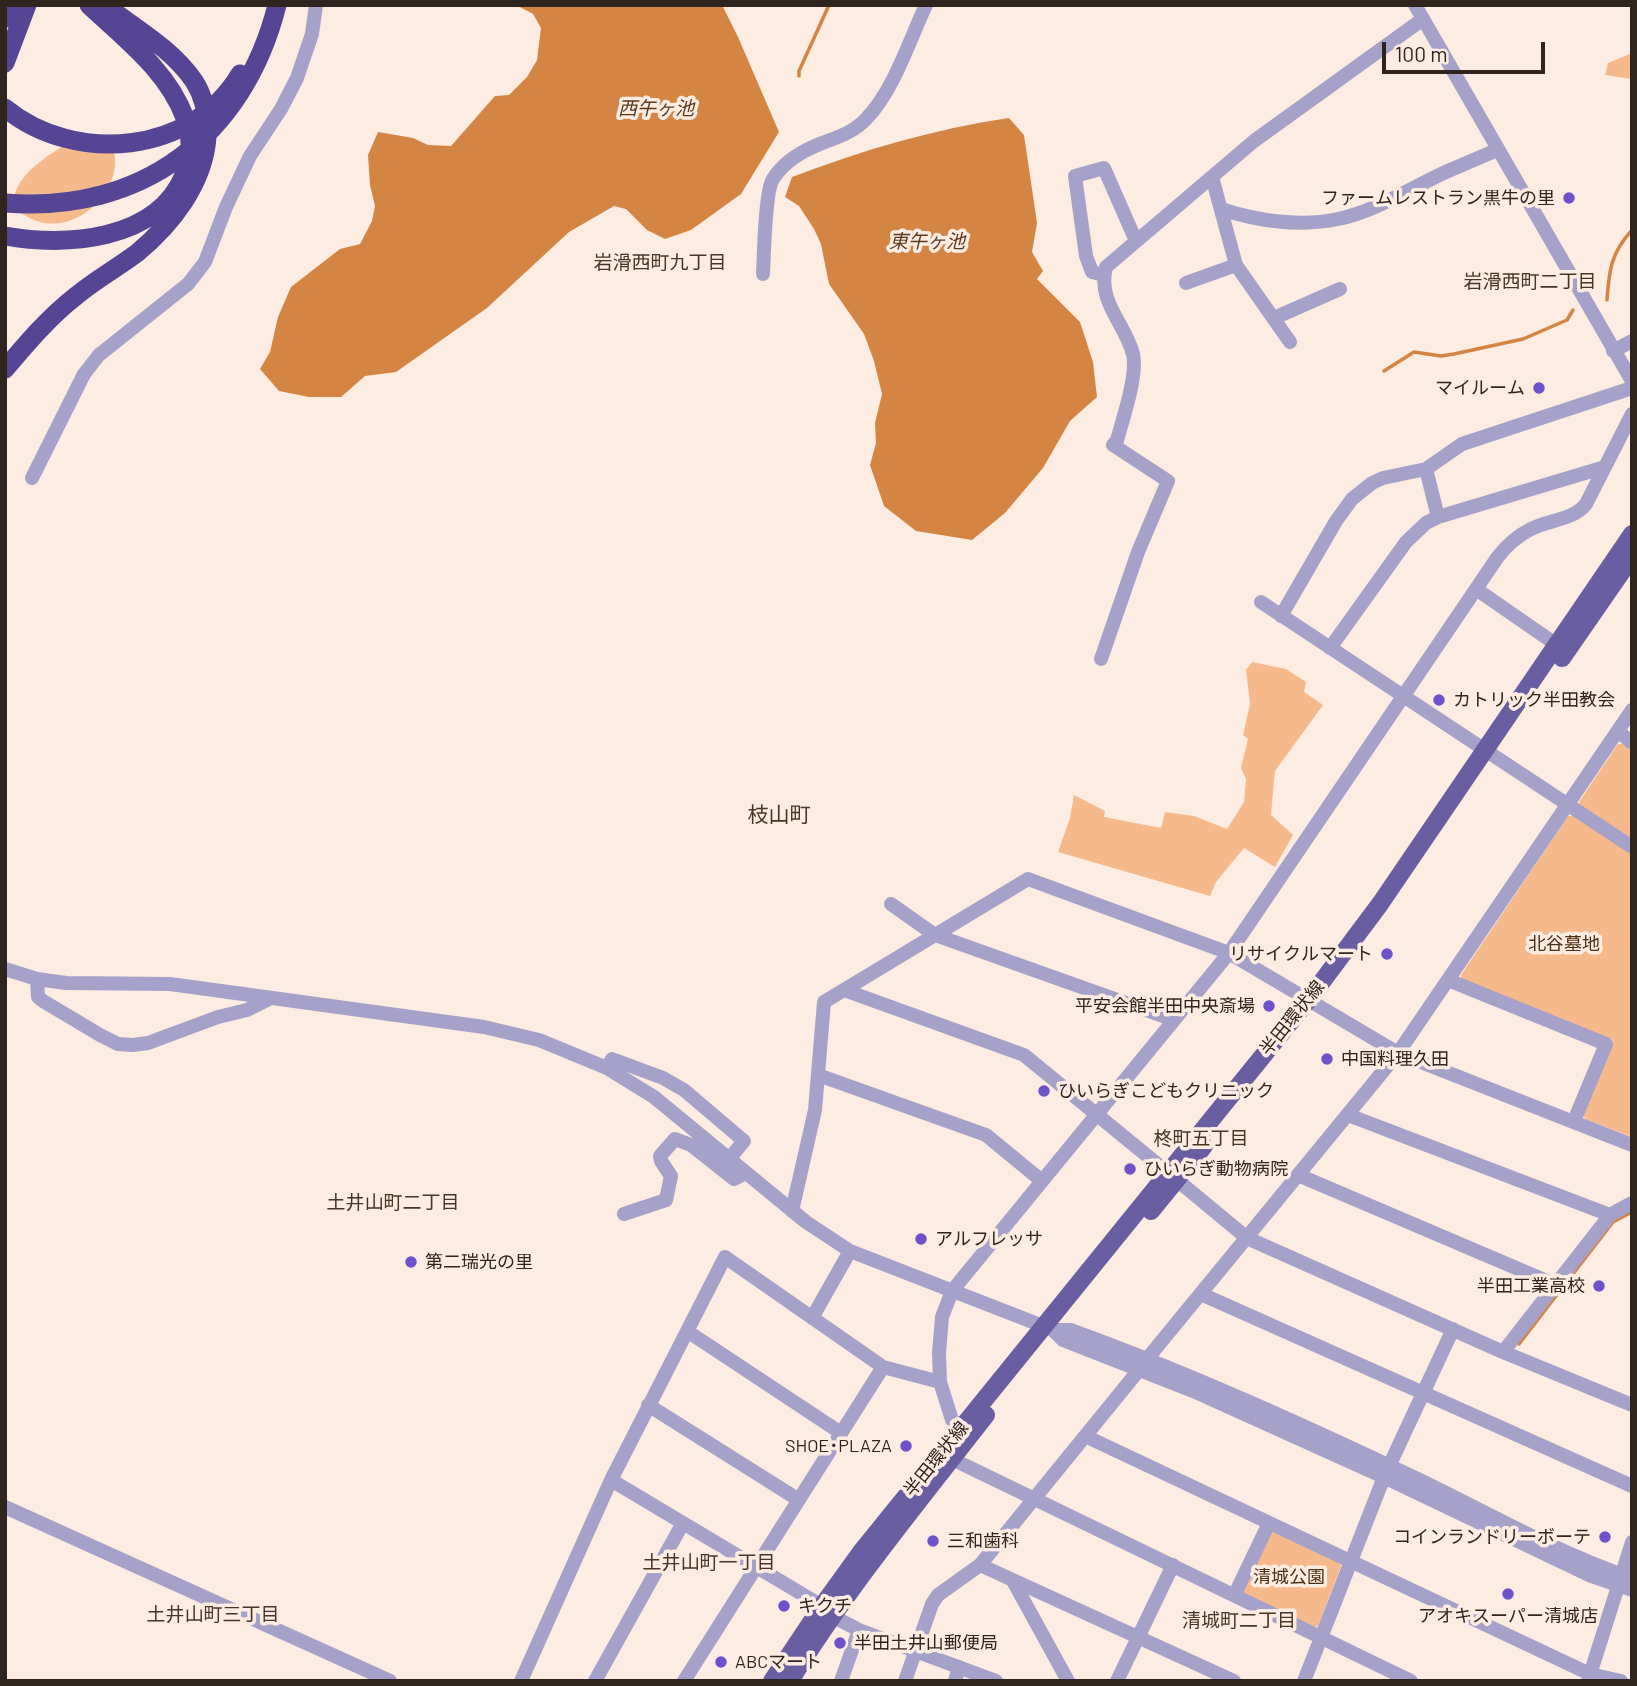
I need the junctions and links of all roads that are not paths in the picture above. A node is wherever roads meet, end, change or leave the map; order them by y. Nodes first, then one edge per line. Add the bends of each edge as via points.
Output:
1 (10, 5) edge
2 (27, 5) edge
3 (89, 5) edge
4 (105, 5) edge
5 (270, 5) edge
6 (276, 5) edge
7 (316, 5) edge
8 (926, 5) edge
9 (1415, 5) edge
10 (5, 18) edge
11 (1423, 19) junction
12 (5, 63) edge
13 (8, 111) edge
14 (218, 112) junction
15 (1497, 150) junction
16 (1212, 177) junction
17 (5, 203) edge
18 (1221, 209) junction
19 (5, 236) edge
20 (1136, 242) junction
21 (1236, 265) junction
22 (763, 274) dead end
23 (1104, 275) junction
24 (1186, 284) dead end
25 (1340, 289) dead end
26 (1274, 318) junction
27 (1632, 341) edge
28 (1290, 342) dead end
29 (1613, 351) junction
30 (5, 369) edge
31 (1632, 381) edge
32 (1632, 388) edge
33 (1632, 414) edge
34 (1605, 467) junction
35 (1426, 469) junction
36 (33, 478) dead end
37 (1438, 517) junction
38 (1632, 534) edge
39 (1632, 557) edge
40 (1476, 589) junction
41 (1261, 603) dead end
42 (1281, 616) junction
43 (1557, 645) junction
44 (1330, 648) junction
45 (1101, 659) dead end
46 (1403, 697) junction
47 (1632, 710) edge
48 (1618, 731) junction
49 (1632, 743) edge
50 (1490, 754) junction
51 (1567, 805) junction
52 (1632, 848) edge
53 (891, 904) dead end
54 (934, 935) junction
55 (1229, 954) junction
56 (5, 970) edge
57 (37, 979) junction
58 (1448, 980) junction
59 (844, 990) junction
60 (271, 998) junction
61 (1313, 1002) junction
62 (1174, 1020) junction
63 (1398, 1052) junction
64 (607, 1068) junction
65 (818, 1075) junction
66 (1097, 1115) junction
67 (1348, 1115) junction
68 (1574, 1121) junction
69 (1632, 1145) edge
70 (729, 1159) junction
71 (746, 1173) junction
72 (1298, 1175) junction
73 (1172, 1176) junction
74 (1042, 1181) junction
75 (1632, 1203) edge
76 (792, 1210) junction
77 (624, 1214) dead end
78 (1610, 1215) junction
79 (1247, 1238) junction
80 (850, 1251) junction
81 (1556, 1285) junction
82 (952, 1291) junction
83 (1200, 1294) junction
84 (812, 1318) junction
85 (1048, 1328) junction
86 (1453, 1329) junction
87 (687, 1331) junction
88 (1503, 1352) junction
89 (1143, 1364) junction
90 (883, 1367) junction
91 (940, 1382) junction
92 (1422, 1393) junction
93 (648, 1405) junction
94 (1632, 1405) edge
95 (961, 1427) junction
96 (841, 1433) junction
97 (1085, 1436) junction
98 (952, 1459) junction
99 (1386, 1471) junction
100 (611, 1480) junction
101 (1632, 1486) edge
102 (1035, 1498) junction
103 (799, 1500) junction
104 (5, 1507) edge
105 (682, 1523) junction
106 (1269, 1523) junction
107 (1632, 1542) edge
108 (1350, 1561) junction
109 (980, 1565) junction
110 (1172, 1565) junction
111 (757, 1567) junction
112 (1623, 1579) edge
113 (1013, 1581) junction
114 (1632, 1590) edge
115 (1235, 1594) junction
116 (827, 1611) junction
117 (859, 1630) junction
118 (1139, 1636) junction
119 (1321, 1637) junction
120 (916, 1652) junction
121 (957, 1674) edge
122 (1589, 1677) edge
123 (390, 1681) edge
124 (520, 1681) edge
125 (595, 1681) edge
126 (684, 1681) edge
127 (772, 1681) edge
128 (790, 1681) edge
129 (841, 1681) edge
130 (905, 1681) edge
131 (996, 1681) edge
132 (1068, 1681) edge
133 (1117, 1681) edge
134 (1234, 1681) edge
135 (1304, 1681) edge
136 (1411, 1681) edge
137 (1621, 1681) edge

1 - 10 highway
2 - 12 highway
3 - 19 highway via 138,51 175,95 189,133 187,169 157,211 116,231 76,240
4 - 30 highway via 169,53 196,84 208,120 202,162 185,200 158,232 50,318
5 - 14 highway via 248,60
6 - 14 highway via 253,74
7 - 36 street via 297,78 243,170 205,262 188,284 99,355 84,374
8 - 22 street via 881,101 865,121 848,134 802,152 772,180
9 - 11 street
11 - 15 street
11 - 16 street via 1254,141
13 - 14 highway via 43,131 87,143 132,143 174,132
14 - 17 highway via 198,144 143,180 71,202
15 - 18 street via 1338,219 1276,221
15 - 29 street
16 - 18 street
16 - 20 street
18 - 21 street
20 - 23 street via 1106,267
20 - 23 street via 1104,168 1075,176 1086,256 1092,272
21 - 24 street
21 - 26 street
23 - 45 street via 1107,301 1134,357 1130,394 1113,445 1168,481
25 - 26 street
26 - 28 street
27 - 29 street
29 - 31 street
32 - 35 street via 1462,444
33 - 34 street
34 - 37 street
34 - 40 street via 1581,511 1520,535
35 - 37 street
35 - 42 street via 1383,478 1352,499
37 - 44 street via 1406,542
38 - 43 main road, 半田環状線
39 - 50 main road, 半田環状線
40 - 43 street
40 - 46 street
41 - 42 street
42 - 44 street
43 - 50 main road, 半田環状線
44 - 46 street
46 - 50 street
46 - 55 street
47 - 48 street
48 - 49 street
48 - 51 street
50 - 51 street
50 - 61 main road, 半田環状線
51 - 52 street
51 - 58 street
53 - 54 street
54 - 55 street via 1028,879
54 - 59 street
54 - 62 street
55 - 61 street
55 - 62 street
56 - 57 street
57 - 60 street via 170,984
57 - 60 street via 38,997 118,1044 148,1043
58 - 63 street
58 - 68 street via 1606,1044
59 - 65 street via 824,1002
59 - 66 street via 1024,1055
60 - 64 street via 510,1032
61 - 63 street
61 - 73 main road, 半田環状線
62 - 66 street
63 - 67 street
63 - 68 street
64 - 70 street via 654,1097
64 - 70 street via 612,1059 684,1090 744,1141
65 - 74 street via 986,1135
65 - 76 street via 816,1110
66 - 73 street
66 - 74 street
67 - 72 street
67 - 78 street
68 - 69 street
70 - 71 street
71 - 76 street
71 - 77 street via 734,1179 675,1139 660,1156 671,1176 666,1200
72 - 79 street
72 - 81 street
73 - 79 street
73 - 85 main road, 半田環状線
74 - 82 street
75 - 78 street
76 - 80 street
78 - 81 street
79 - 83 street
79 - 86 street
80 - 82 street
80 - 84 street
81 - 88 street
82 - 85 street
82 - 91 street via 942,1317
83 - 89 street
83 - 92 street
84 - 87 street via 725,1257
84 - 90 street
85 - 89 street via 1063,1340
85 - 95 main road, 半田環状線
85 - 98 main road, 半田環状線
86 - 88 street
86 - 92 street
87 - 93 street
87 - 96 street
88 - 94 street
89 - 97 street
89 - 99 street
90 - 91 street
90 - 96 street
91 - 95 street via 952,1420
92 - 99 street
92 - 101 street
93 - 100 street
93 - 103 street
95 - 116 main road, 半田環状線 via 861,1552
96 - 103 street
97 - 102 street
97 - 106 street
98 - 102 street
98 - 116 main road, 半田環状線
99 - 108 street
99 - 112 street via 1558,1561
100 - 105 street
100 - 124 street
102 - 109 street
102 - 110 street
103 - 111 street
104 - 123 street
105 - 111 street
105 - 125 street
106 - 108 street
106 - 115 street
107 - 112 street
108 - 119 street
108 - 122 street
109 - 113 street
109 - 120 street via 938,1595
110 - 115 street
110 - 118 street
111 - 116 street
111 - 126 street
112 - 114 street
112 - 122 street
113 - 118 street
113 - 132 street
115 - 119 street
116 - 117 street
116 - 127 main road, 半田環状線
116 - 128 main road, 半田環状線
117 - 120 street
117 - 129 street
118 - 133 street
118 - 134 street
119 - 135 street
119 - 136 street
120 - 121 street
120 - 130 street
121 - 131 street
122 - 137 street

